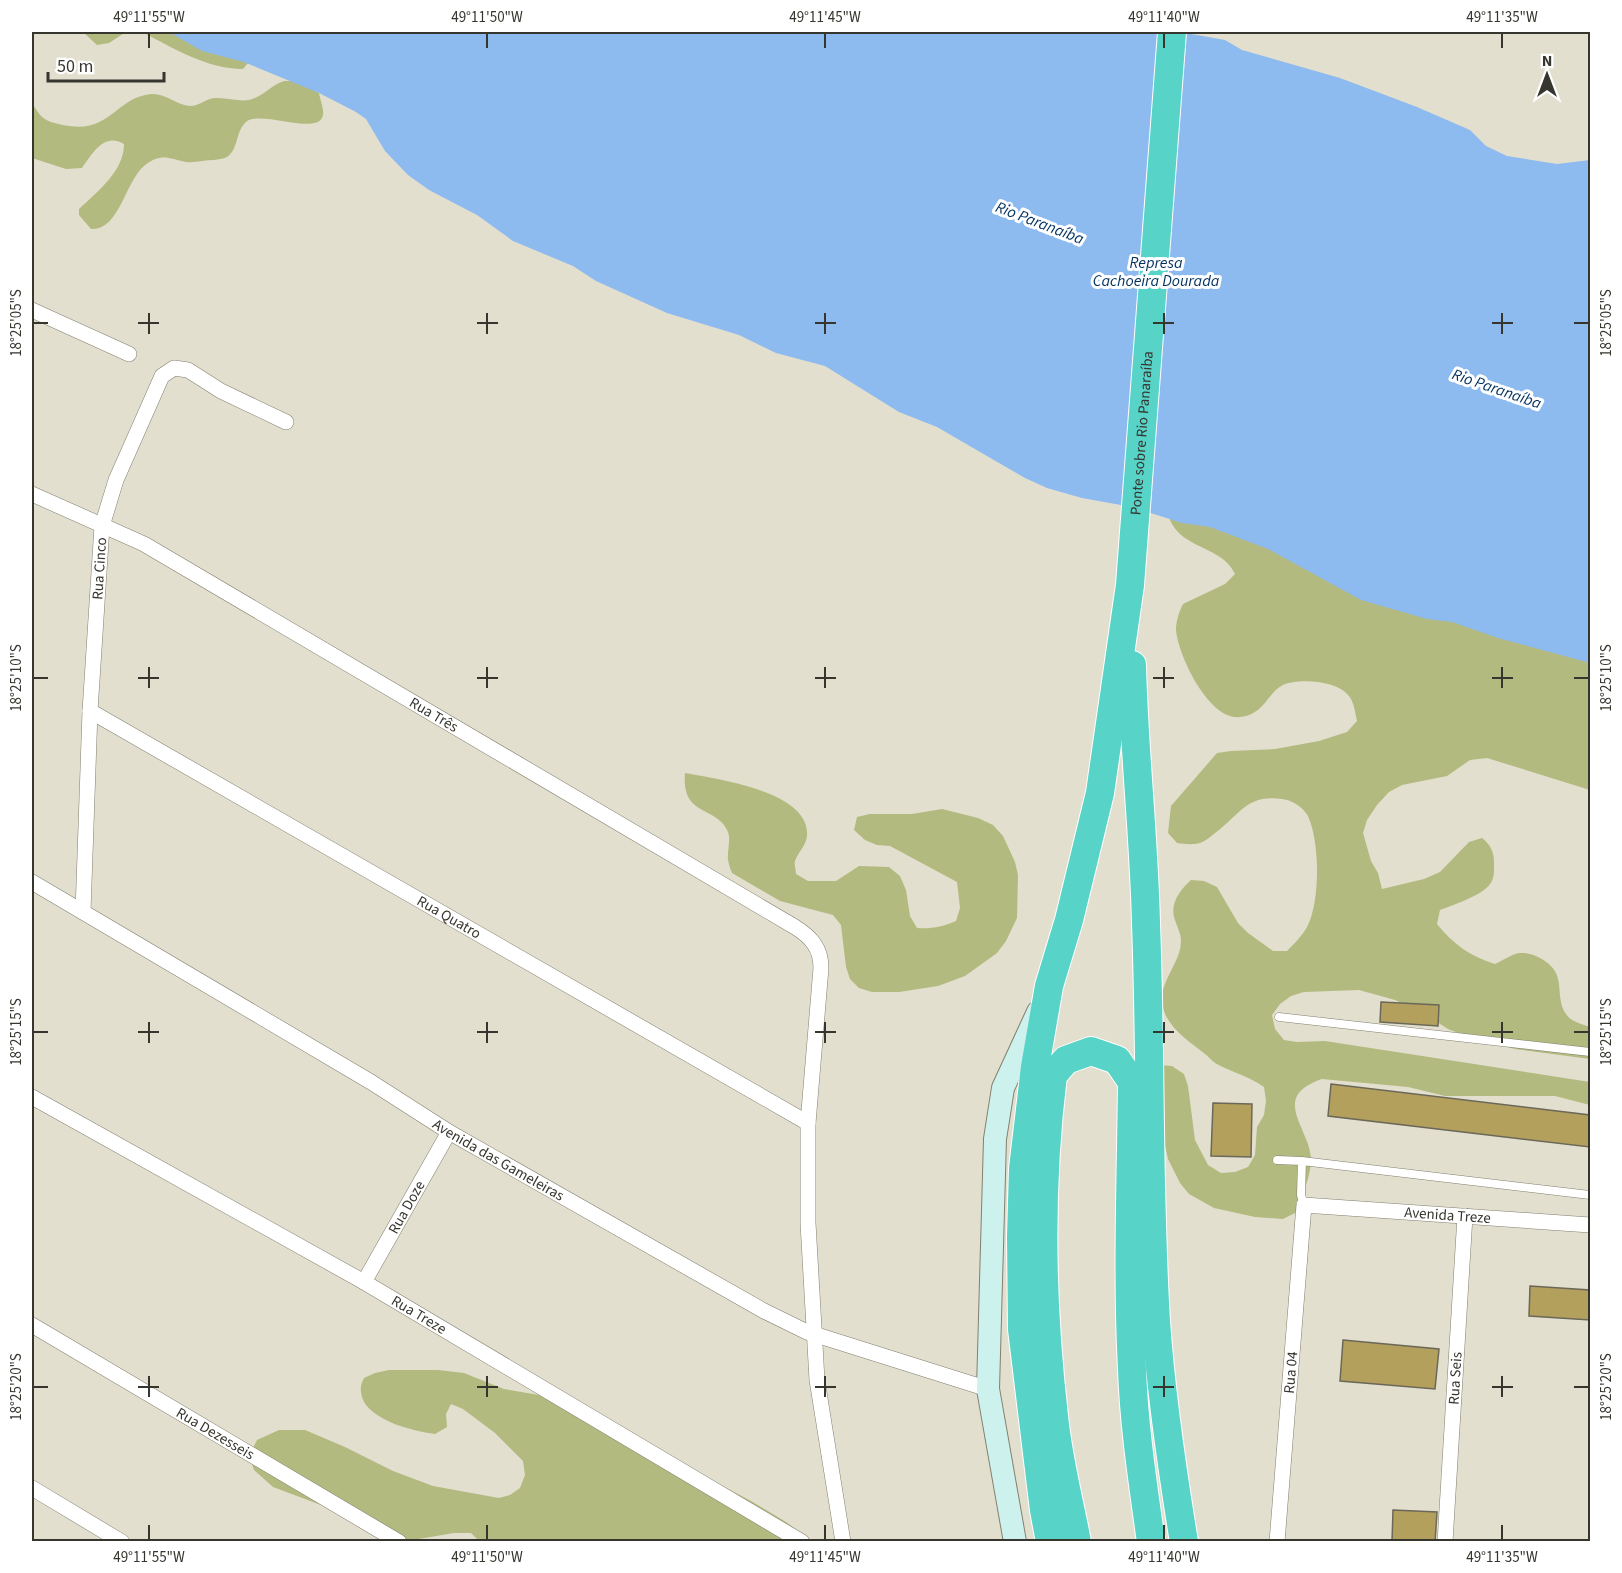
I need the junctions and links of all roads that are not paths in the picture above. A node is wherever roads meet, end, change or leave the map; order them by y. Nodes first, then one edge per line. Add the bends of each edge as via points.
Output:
1 (1172, 32) edge
2 (32, 310) edge
3 (129, 354) dead end
4 (286, 422) dead end
5 (32, 494) edge
6 (102, 526) junction
7 (1130, 585) junction
8 (90, 711) junction
9 (32, 882) edge
10 (83, 912) junction
11 (1049, 986) junction
12 (1279, 1017) dead end
13 (1590, 1052) edge
14 (32, 1097) edge
15 (808, 1124) junction
16 (449, 1132) junction
17 (1277, 1160) dead end
18 (1302, 1161) junction
19 (1590, 1195) edge
20 (1304, 1205) junction
21 (1465, 1216) junction
22 (1590, 1225) edge
23 (364, 1282) junction
24 (32, 1325) edge
25 (815, 1334) junction
26 (988, 1389) junction
27 (32, 1488) edge
28 (122, 1542) edge
29 (399, 1542) edge
30 (802, 1542) edge
31 (843, 1542) edge
32 (1015, 1542) edge
33 (1050, 1542) edge
34 (1077, 1542) edge
35 (1151, 1542) edge
36 (1184, 1542) edge
37 (1277, 1542) edge
38 (1445, 1542) edge

1 - 7 highway, Ponte sobre Rio Panaraíba
2 - 3 street
4 - 6 street, Rua Cinco via 221,391 188,370 174,368 162,376 151,400 116,480
5 - 6 street, Rua Três
6 - 8 street, Rua Cinco
6 - 15 street, Rua Três via 144,544 811,939 821,955
7 - 11 highway via 1100,793
7 - 36 highway via 1146,921 1156,1323 1169,1452
8 - 10 street, Rua Cinco
8 - 15 street, Rua Quatro
9 - 10 street, Avenida das Gameleiras
10 - 16 street, Avenida das Gameleiras
11 - 26 street via 1003,1089 995,1138
11 - 33 highway via 1023,1169 1021,1237 1022,1329
12 - 13 lane
14 - 23 street, Rua Treze
15 - 25 street via 808,1223
16 - 23 street, Rua Doze
16 - 25 street, Avenida das Gameleiras via 764,1311
17 - 18 lane
18 - 19 lane
18 - 20 lane
20 - 21 street, Avenida Treze
20 - 37 street, Rua 04
21 - 22 street, Avenida Treze
21 - 38 street, Rua Seis
23 - 30 street, Rua Treze
24 - 29 street, Rua Dezesseis
25 - 26 street, Avenida das Gameleiras
25 - 31 street via 817,1380
26 - 32 street
27 - 28 street
34 - 35 highway via 1054,1418 1044,1302 1043,1207 1053,1075 1066,1060 1091,1051 1117,1060 1132,1082 1131,1369

